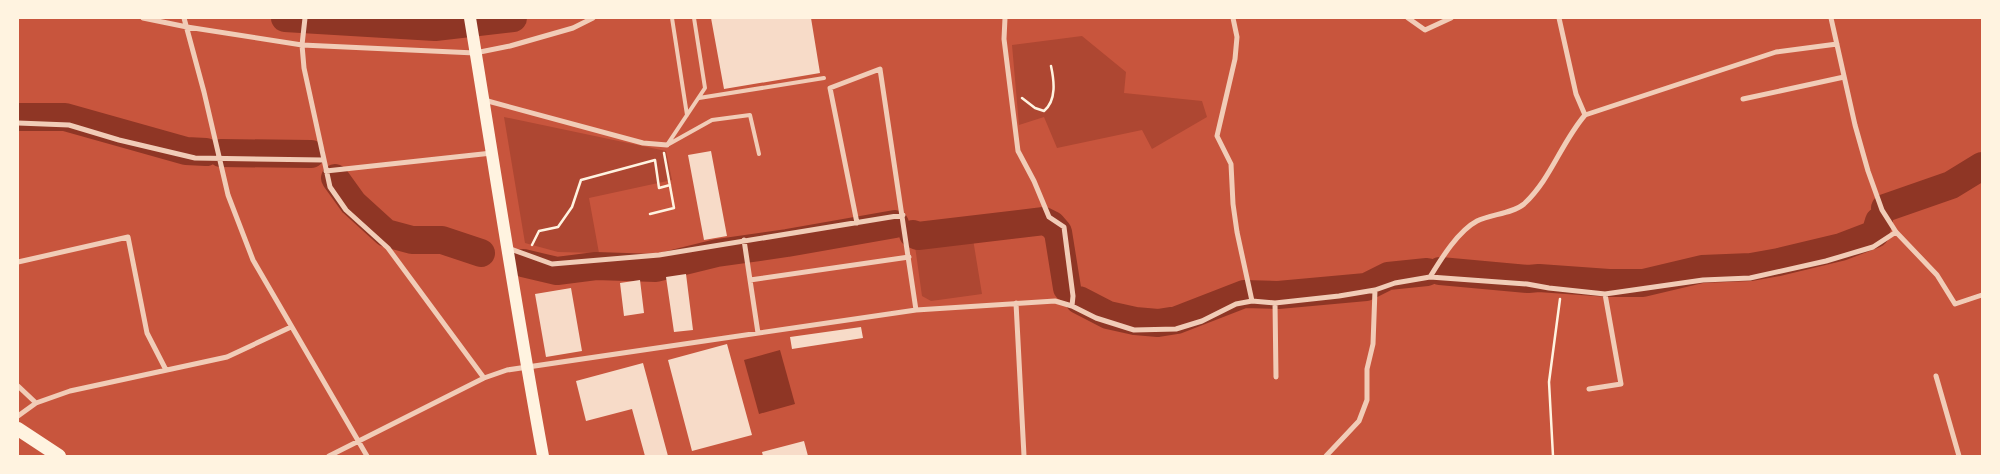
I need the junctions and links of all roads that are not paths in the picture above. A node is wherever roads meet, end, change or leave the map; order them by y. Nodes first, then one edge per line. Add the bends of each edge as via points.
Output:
1 (143, 18) edge
2 (305, 18) edge
3 (470, 18) edge
4 (593, 18) edge
5 (672, 18) edge
6 (694, 18) edge
7 (1005, 18) edge
8 (1234, 18) edge
9 (1408, 18) edge
10 (1451, 18) edge
11 (1559, 18) edge
12 (1831, 18) edge
13 (185, 22) edge
14 (1837, 44) junction
15 (302, 45) junction
16 (475, 48) junction
17 (1844, 76) junction
18 (824, 78) dead end
19 (699, 98) junction
20 (1743, 99) dead end
21 (483, 100) junction
22 (687, 115) junction
23 (1585, 115) junction
24 (18, 123) edge
25 (665, 145) junction
26 (492, 152) junction
27 (759, 154) dead end
28 (218, 158) junction
29 (323, 160) junction
30 (326, 171) junction
31 (903, 215) junction
32 (857, 223) junction
33 (1896, 232) junction
34 (744, 240) junction
35 (507, 248) junction
36 (909, 257) junction
37 (18, 262) edge
38 (1430, 277) junction
39 (750, 280) junction
40 (1374, 290) junction
41 (1605, 294) junction
42 (1982, 295) edge
43 (1252, 301) junction
44 (1016, 303) junction
45 (1275, 303) junction
46 (1072, 306) junction
47 (916, 310) junction
48 (291, 327) junction
49 (758, 333) junction
50 (526, 366) junction
51 (166, 370) junction
52 (1936, 376) dead end
53 (1276, 377) dead end
54 (484, 378) junction
55 (18, 386) edge
56 (1589, 389) dead end
57 (36, 403) junction
58 (18, 416) edge
59 (18, 429) edge
60 (358, 441) junction
61 (59, 456) edge
62 (328, 456) edge
63 (367, 456) edge
64 (543, 456) edge
65 (1024, 456) edge
66 (1326, 456) edge
67 (1959, 456) edge

1 - 13 street
2 - 15 street
3 - 16 main road
4 - 16 street via 510,46
5 - 22 lane
6 - 19 lane via 706,88
7 - 46 street via 1004,39 1018,151 1049,218 1064,227
8 - 43 street via 1237,37 1235,59 1217,136 1231,164 1236,232
9 - 10 street via 1425,30
11 - 23 street via 1576,94
12 - 14 street
13 - 15 street
13 - 28 street
14 - 17 street
14 - 23 street via 1776,52
15 - 16 street
15 - 29 street
16 - 21 main road
17 - 20 street
17 - 33 street via 1868,171 1882,210
18 - 19 lane
19 - 22 lane
21 - 25 street via 644,143
21 - 26 main road
22 - 25 lane
23 - 38 street via 1573,129 1544,183 1522,205 1476,222 1452,244
24 - 28 street via 69,125 195,158
25 - 27 lane via 712,120 750,115
26 - 30 street
26 - 35 main road
28 - 29 street
28 - 48 street via 228,195 253,260
29 - 30 street
30 - 54 street via 330,188 346,210 388,248
31 - 32 street
31 - 32 street via 880,70 830,88
31 - 36 street
32 - 34 street
33 - 41 street via 1873,248 1826,262 1750,278 1704,280
33 - 42 street via 1937,275 1956,304
34 - 35 street via 659,255 552,264
34 - 39 street
35 - 50 main road
36 - 39 street
36 - 47 street
37 - 51 street via 128,237 146,333
38 - 40 street
38 - 41 street
39 - 49 street
40 - 45 street
40 - 66 street via 1367,400 1359,421
41 - 56 street via 1621,384
43 - 45 street
43 - 46 street via 1236,304 1202,321 1176,329 1134,330 1096,318
44 - 46 street via 1055,301
44 - 47 street
44 - 65 street
45 - 53 street
47 - 49 street
48 - 51 street via 226,357
48 - 60 street
49 - 50 street
50 - 54 street
50 - 64 main road
51 - 57 street via 70,391
52 - 67 street
54 - 60 street
55 - 57 street
57 - 58 street
59 - 61 highway
60 - 62 street
60 - 63 street

